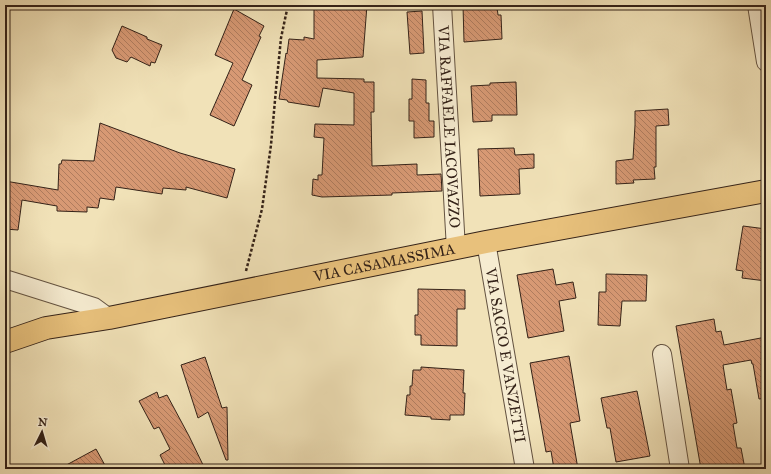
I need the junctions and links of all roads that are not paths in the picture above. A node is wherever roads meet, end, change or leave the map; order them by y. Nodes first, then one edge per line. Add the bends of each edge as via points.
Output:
1 (442, 5) edge
2 (756, 5) edge
3 (766, 62) edge
4 (766, 191) edge
5 (486, 242) junction
6 (456, 249) junction
7 (5, 279) edge
8 (109, 318) junction
9 (5, 342) edge
10 (662, 354) dead end
11 (525, 469) edge
12 (680, 469) edge

1 - 6 street, VIA RAFFAELE IACOVAZZO
2 - 3 street
4 - 5 main road, VIA CASAMASSIMA
5 - 6 main road, VIA CASAMASSIMA
5 - 11 street, VIA SACCO E VANZETTI
6 - 8 main road, VIA CASAMASSIMA
7 - 8 street via 94,306
8 - 9 main road, VIA CASAMASSIMA via 46,328
10 - 12 street

